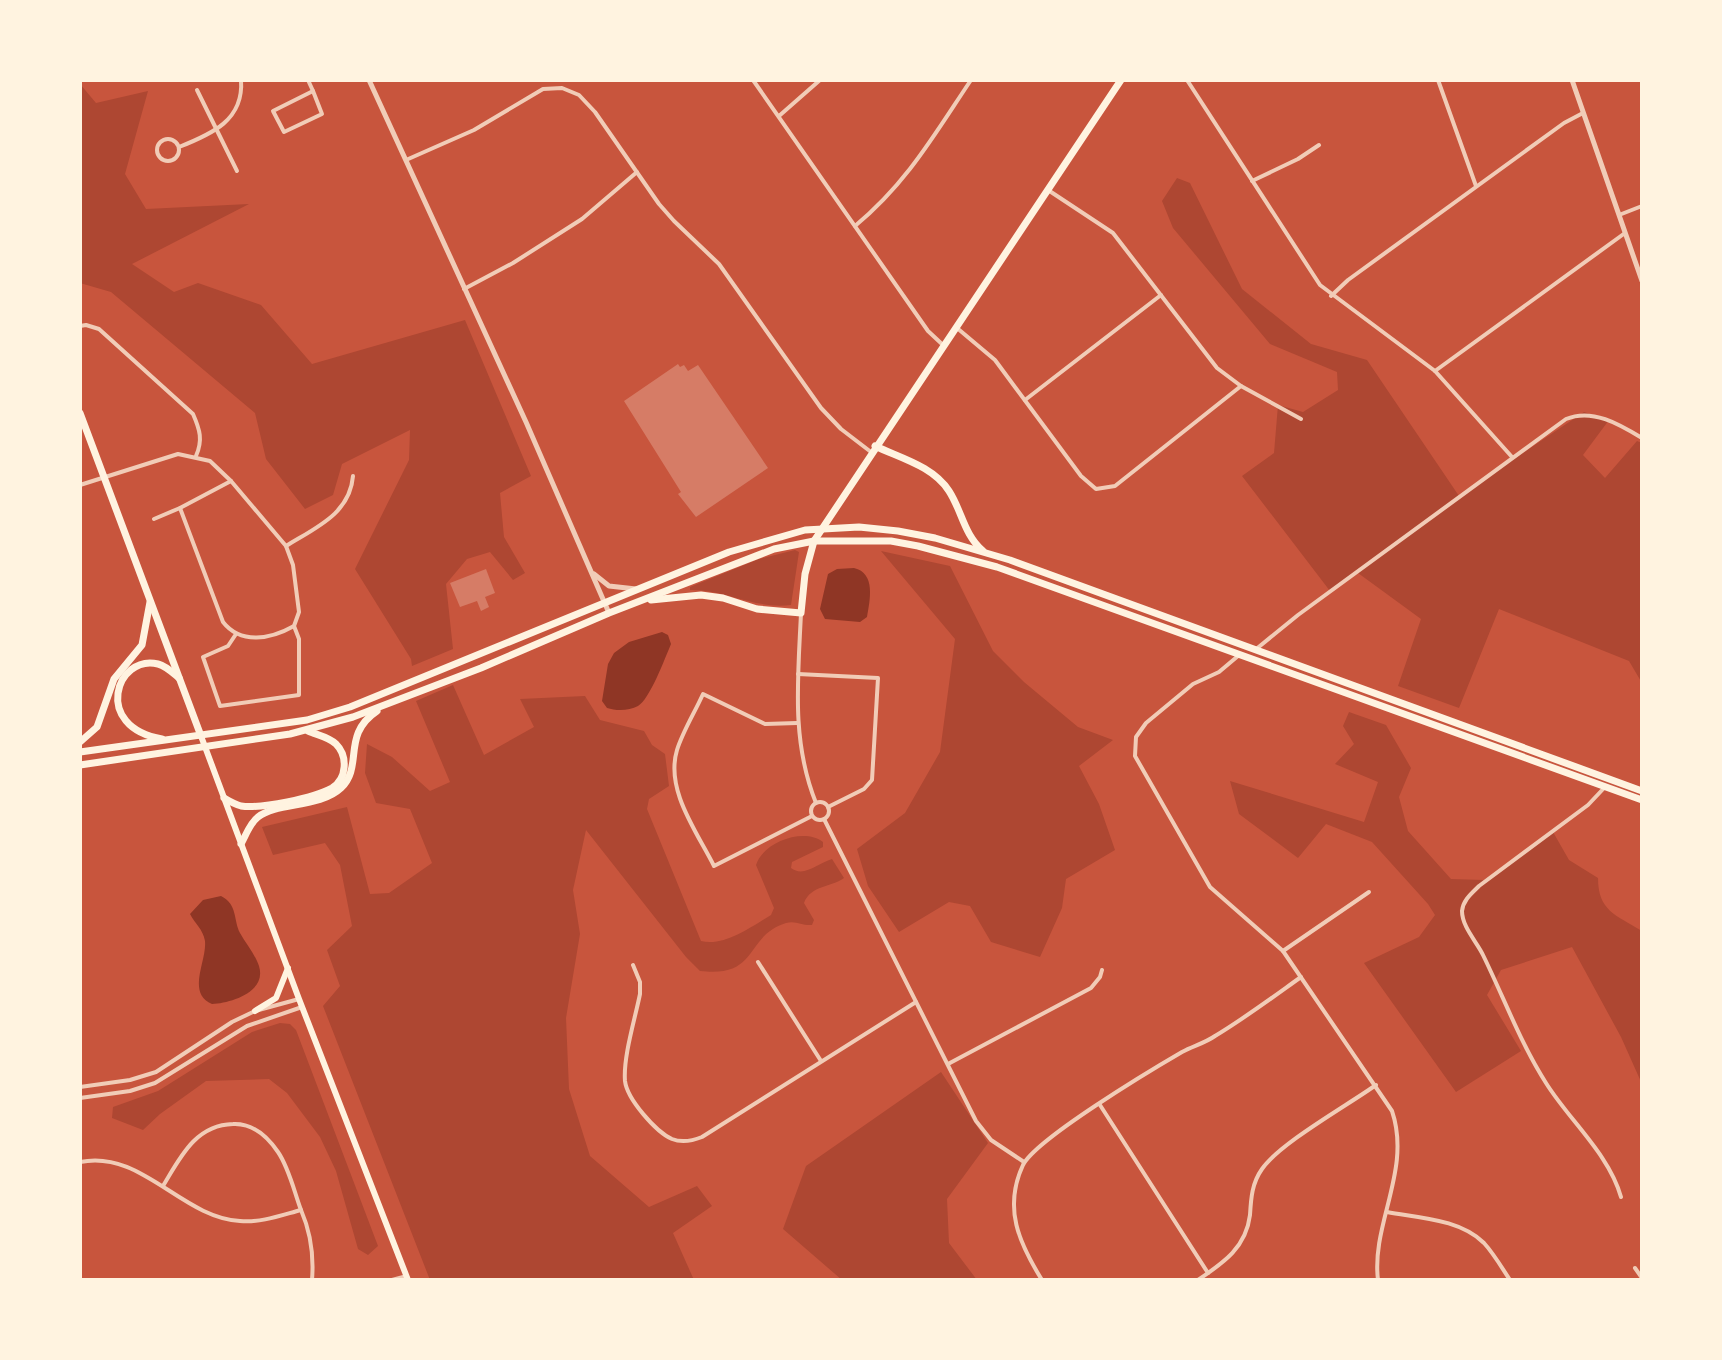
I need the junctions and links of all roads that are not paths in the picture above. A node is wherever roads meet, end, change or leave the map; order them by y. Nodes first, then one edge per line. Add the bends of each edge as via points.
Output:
1 (241, 80) edge
2 (308, 80) edge
3 (369, 80) edge
4 (753, 80) edge
5 (820, 80) edge
6 (971, 80) edge
7 (1121, 80) edge
8 (1187, 80) edge
9 (1438, 80) edge
10 (1572, 80) edge
11 (197, 90) dead end
12 (313, 91) junction
13 (1583, 113) junction
14 (779, 116) junction
15 (215, 129) junction
16 (1319, 145) dead end
17 (179, 147) junction
18 (406, 160) junction
19 (237, 171) dead end
20 (637, 172) junction
21 (1252, 181) junction
22 (1476, 186) junction
23 (1046, 189) junction
24 (1642, 206) edge
25 (1619, 215) junction
26 (855, 226) junction
27 (1625, 233) junction
28 (1642, 281) edge
29 (464, 289) junction
30 (1161, 295) junction
31 (1331, 296) junction
32 (80, 326) edge
33 (955, 327) junction
34 (943, 345) junction
35 (1435, 371) junction
36 (1241, 386) junction
37 (1025, 400) junction
38 (80, 413) edge
39 (1301, 419) dead end
40 (1642, 438) edge
41 (873, 449) junction
42 (196, 456) junction
43 (1512, 457) junction
44 (353, 476) dead end
45 (106, 477) junction
46 (231, 481) junction
47 (80, 485) edge
48 (180, 508) junction
49 (154, 519) dead end
50 (821, 527) junction
51 (814, 541) junction
52 (286, 546) junction
53 (988, 555) junction
54 (589, 569) junction
55 (637, 589) junction
56 (150, 602) junction
57 (604, 603) junction
58 (633, 604) junction
59 (609, 613) junction
60 (801, 613) junction
61 (294, 626) junction
62 (236, 634) junction
63 (1255, 651) junction
64 (1240, 654) junction
65 (798, 674) junction
66 (179, 678) junction
67 (387, 705) junction
68 (797, 723) junction
69 (306, 730) junction
70 (201, 736) junction
71 (176, 739) junction
72 (80, 742) edge
73 (205, 746) junction
74 (80, 752) edge
75 (80, 765) edge
76 (1605, 787) junction
77 (1642, 791) edge
78 (224, 798) junction
79 (1642, 800) edge
80 (816, 803) junction
81 (828, 807) junction
82 (812, 816) junction
83 (824, 819) junction
84 (241, 844) junction
85 (1369, 892) dead end
86 (1283, 951) junction
87 (758, 962) dead end
88 (633, 965) dead end
89 (288, 968) junction
90 (1102, 970) dead end
91 (1301, 977) junction
92 (299, 999) junction
93 (916, 1002) junction
94 (302, 1007) junction
95 (255, 1011) junction
96 (821, 1061) junction
97 (948, 1064) junction
98 (1376, 1085) junction
99 (80, 1087) edge
100 (80, 1098) edge
101 (1100, 1105) junction
102 (80, 1162) edge
103 (1024, 1162) junction
104 (163, 1186) junction
105 (1621, 1197) dead end
106 (301, 1210) junction
107 (1387, 1212) junction
108 (1635, 1268) dead end
109 (1208, 1273) junction
110 (408, 1278) edge
111 (1642, 1278) edge
112 (312, 1280) edge
113 (392, 1280) edge
114 (1042, 1280) edge
115 (1198, 1280) edge
116 (1378, 1280) edge
117 (1510, 1280) edge

1 - 15 street via 234,115
2 - 12 street
3 - 18 street
4 - 14 street
5 - 14 street
6 - 26 street via 906,177
7 - 23 main road
8 - 21 street
9 - 22 street
10 - 13 street
11 - 15 street
12 - 12 street via 322,114 284,132 273,111
13 - 22 street
13 - 25 street
14 - 26 street
15 - 17 street
15 - 19 street
16 - 21 street
17 - 17 street via 178,156 165,162 156,148 169,139
18 - 20 street via 474,130 543,89 558,87 588,102
18 - 29 street
20 - 29 street via 582,219
20 - 41 street via 674,221 719,264 821,408 841,429
21 - 31 street via 1313,277
22 - 31 street
23 - 30 street via 1113,233
23 - 33 main road
24 - 25 street
25 - 27 street
26 - 34 street
27 - 28 street
27 - 35 street
29 - 54 street
30 - 36 street via 1211,361
30 - 37 street
31 - 35 street
32 - 42 street via 99,329 193,414 202,443
33 - 34 main road
33 - 37 street via 990,354
34 - 41 main road
35 - 43 street
36 - 37 street via 1104,490 1087,483
36 - 39 street
38 - 45 main road
40 - 43 street via 1596,416 1576,415
41 - 50 main road
41 - 53 main road via 926,469 940,480 970,537
42 - 45 street via 159,458
42 - 46 street via 210,461
43 - 63 street
44 - 52 street via 352,490 335,516
45 - 47 street
45 - 56 main road
46 - 48 street
46 - 52 street
48 - 49 street
48 - 62 street via 223,622
50 - 51 main road
50 - 53 main road via 898,531
50 - 55 main road via 744,547
51 - 58 main road via 755,555
51 - 60 main road
51 - 64 main road via 891,541 953,554
52 - 61 street via 299,612
53 - 63 main road
54 - 55 street via 609,586
54 - 57 street
55 - 57 main road
56 - 66 main road
56 - 72 main road via 142,645 114,679 97,727
57 - 59 street
57 - 70 main road via 350,707 307,720
58 - 59 main road
58 - 60 main road via 701,595
59 - 67 main road
60 - 65 street
61 - 62 street via 281,634
61 - 62 street via 299,639 299,695 220,706 203,657 228,646
63 - 77 main road
64 - 76 main road
64 - 86 street via 1146,723 1136,737 1135,756 1210,887
65 - 68 street
65 - 81 street via 878,678 872,780
66 - 70 main road
66 - 71 main road via 161,665 143,665 126,677 117,696 119,713 129,725 158,738
67 - 69 main road
67 - 84 main road via 358,731 351,770 339,790 264,813
68 - 80 street
68 - 82 street via 765,724 703,694 678,749 676,782 714,866
69 - 73 main road
69 - 78 main road via 340,750 344,769 337,784 323,792 253,806
70 - 71 main road
70 - 73 main road
71 - 74 main road
73 - 75 main road
73 - 78 main road
76 - 79 main road
76 - 105 street via 1479,886 1462,911 1540,1074 1617,1182
78 - 84 main road
80 - 81 street
80 - 82 street
81 - 83 street
82 - 83 street
83 - 93 street
84 - 89 main road
85 - 86 street
86 - 91 street
87 - 96 street
88 - 96 street via 640,994 627,1088 669,1138 702,1137
89 - 92 main road
89 - 95 main road via 276,998
90 - 97 street via 1091,988
91 - 98 street
91 - 101 street via 1216,1036
92 - 94 main road
92 - 95 street
93 - 96 street
93 - 97 street
94 - 100 street via 239,1031 155,1083
94 - 110 main road
95 - 99 street via 156,1072
97 - 103 street via 984,1133
98 - 107 street via 1399,1136
98 - 109 street via 1268,1161 1253,1187 1242,1240
101 - 103 street via 1046,1139
101 - 109 street
102 - 104 street via 114,1163
103 - 114 street via 1014,1192 1014,1220
104 - 106 street via 211,1215 240,1221
104 - 106 street via 200,1134 212,1127 247,1124 280,1154
106 - 112 street via 313,1248
107 - 116 street
107 - 117 street via 1470,1232
108 - 111 street
109 - 115 street
110 - 113 street

